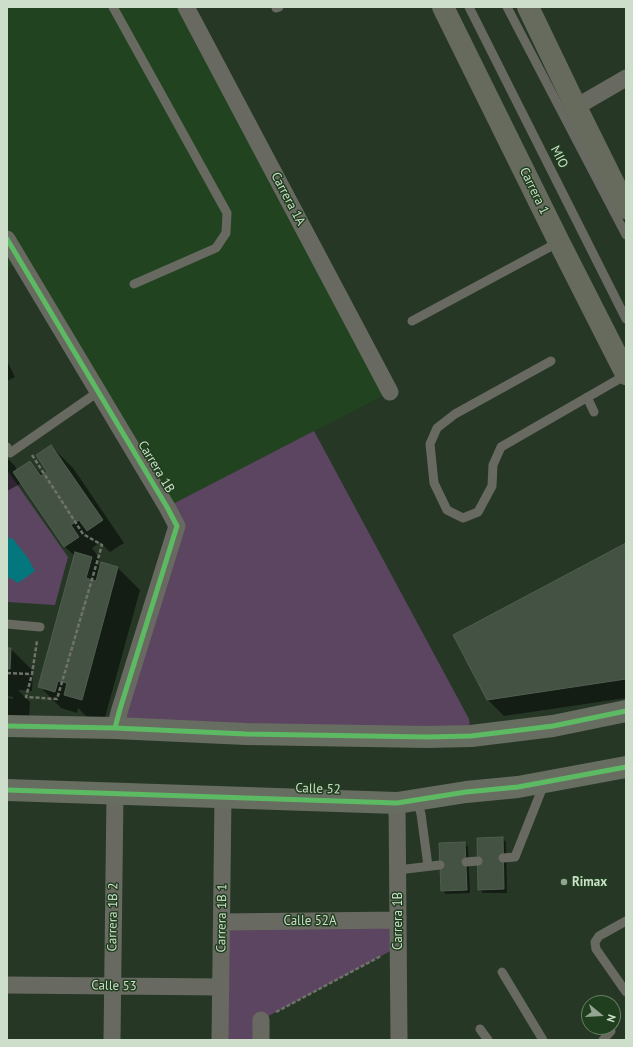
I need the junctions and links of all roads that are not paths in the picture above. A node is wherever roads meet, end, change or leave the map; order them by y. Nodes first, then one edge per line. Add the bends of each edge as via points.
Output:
1 (113, 7) edge
2 (186, 7) edge
3 (443, 7) edge
4 (469, 7) edge
5 (507, 7) edge
6 (528, 7) edge
7 (626, 78) edge
8 (576, 107) junction
9 (626, 208) edge
10 (626, 235) edge
11 (7, 239) edge
12 (559, 242) junction
13 (134, 284) dead end
14 (626, 319) edge
15 (412, 321) dead end
16 (551, 361) dead end
17 (626, 374) edge
18 (98, 392) junction
19 (390, 392) dead end
20 (586, 397) junction
21 (594, 412) dead end
22 (7, 447) edge
23 (7, 624) edge
24 (40, 627) road end
25 (626, 711) edge
26 (7, 726) edge
27 (115, 728) junction
28 (626, 767) edge
29 (544, 782) junction
30 (7, 790) edge
31 (115, 793) junction
32 (223, 797) junction
33 (407, 801) junction
34 (503, 858) dead end
35 (478, 861) dead end
36 (466, 862) dead end
37 (440, 865) dead end
38 (428, 866) junction
39 (398, 870) junction
40 (398, 920) junction
41 (626, 921) edge
42 (222, 922) junction
43 (502, 972) dead end
44 (7, 985) edge
45 (112, 986) junction
46 (221, 987) junction
47 (626, 992) edge
48 (261, 1020) road end
49 (480, 1029) dead end
50 (112, 1040) edge
51 (220, 1040) edge
52 (261, 1040) edge
53 (399, 1040) edge
54 (488, 1040) edge
55 (543, 1040) edge

1 - 13 lane via 227,213 226,233 216,248
2 - 19 street, Carrera 1A
3 - 12 main road, Carrera 1
4 - 14 lane, MIO
5 - 10 lane, MIO
6 - 8 main road
7 - 8 street
8 - 9 main road
11 - 18 street, Carrera 1B
12 - 15 lane
12 - 17 main road, Carrera 1
16 - 20 lane via 455,414 437,428 430,444 434,484 447,510 463,518 478,512 492,486 493,466 501,447
17 - 20 lane
18 - 22 lane via 10,453
18 - 27 street, Carrera 1B via 176,526
20 - 21 lane
23 - 24 lane
25 - 27 main road via 553,726 471,736 254,734
26 - 27 main road
28 - 29 main road, Calle 52
29 - 33 main road, Calle 52
29 - 34 lane via 515,857
30 - 31 main road, Calle 52
31 - 32 main road, Calle 52
31 - 45 street, Carrera 1B 2
32 - 33 main road, Calle 52
32 - 42 street, Carrera 1B 1
33 - 38 lane via 421,814
33 - 39 street, Carrera 1B
35 - 36 lane
37 - 38 lane
38 - 39 lane
39 - 40 street, Carrera 1B
40 - 42 street, Calle 52A
40 - 53 street, Carrera 1B
41 - 47 lane via 599,936 595,942 596,949
42 - 46 street, Carrera 1B 1
43 - 55 lane
44 - 45 street, Calle 53
45 - 46 street, Calle 53
45 - 50 street, Carrera 1B 2
46 - 51 street, Carrera 1B 1
48 - 52 street
49 - 54 lane

